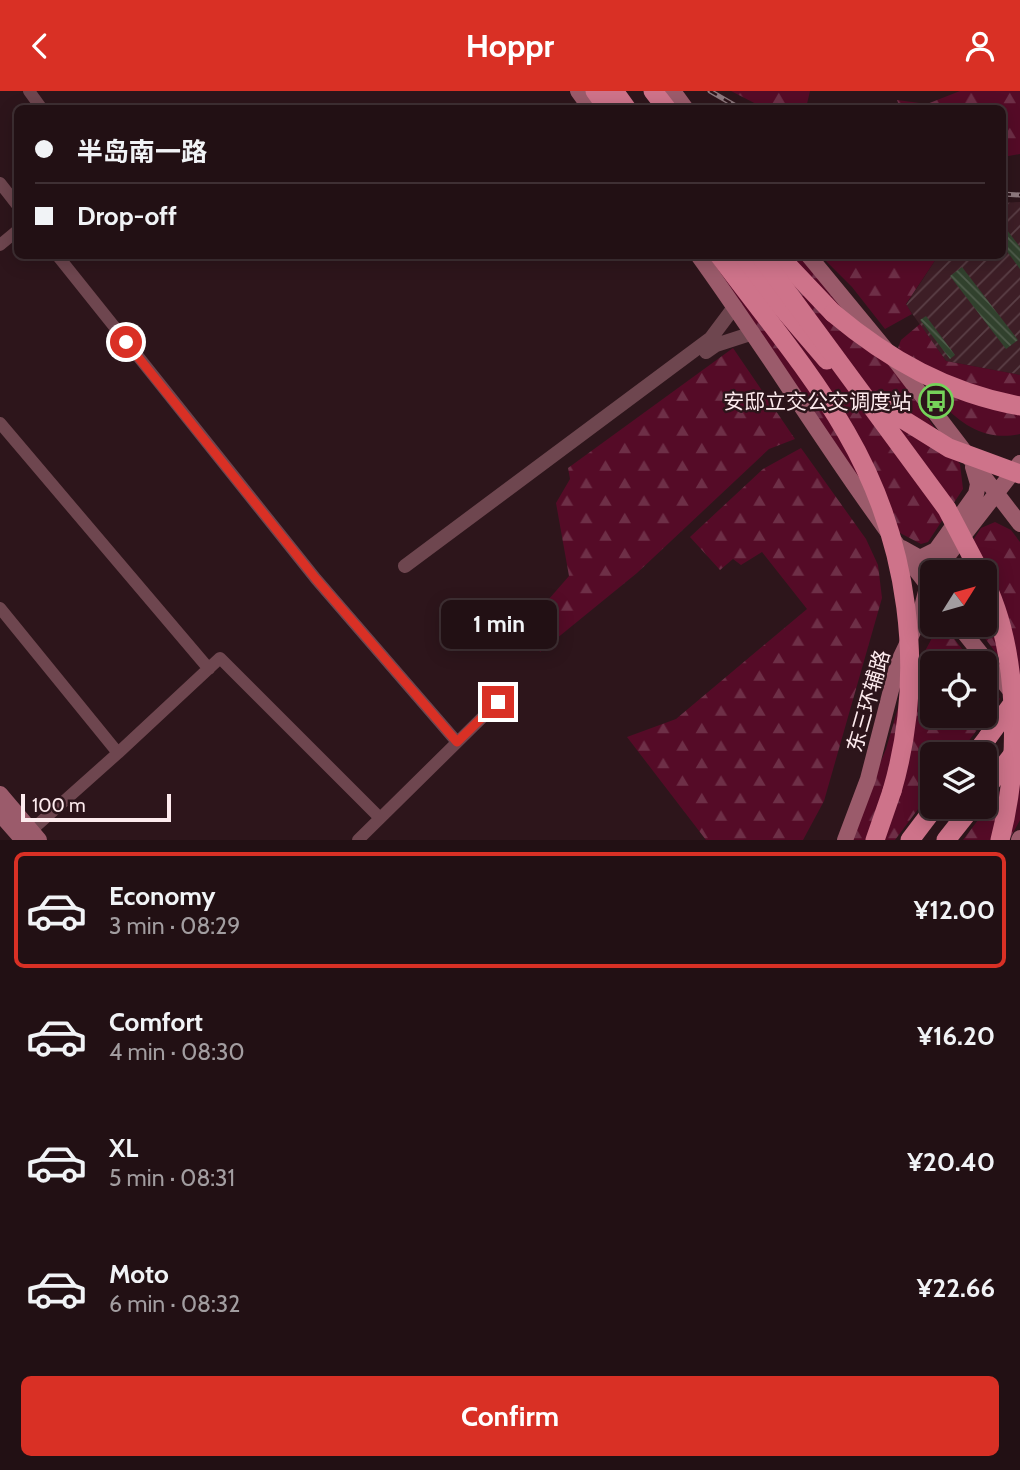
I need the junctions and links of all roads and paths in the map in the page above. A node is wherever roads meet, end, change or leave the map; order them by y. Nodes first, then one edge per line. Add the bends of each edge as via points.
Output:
1 (653, 91) edge
2 (664, 105) edge
3 (0, 183) edge
4 (14, 201) edge
5 (14, 233) edge
6 (0, 245) edge
7 (60, 259) edge
8 (701, 259) edge
9 (722, 259) edge
10 (740, 259) edge
11 (763, 259) edge
12 (782, 259) edge
13 (811, 259) edge
14 (734, 306) junction
15 (753, 333) junction
16 (1020, 406) edge
17 (0, 423) edge
18 (970, 459) junction
19 (1020, 463) edge
20 (1020, 474) edge
21 (995, 492) junction
22 (1020, 524) edge
23 (897, 544) junction
24 (947, 560) edge
25 (974, 560) edge
26 (920, 568) edge
27 (0, 608) edge
28 (920, 616) edge
29 (998, 617) edge
30 (968, 637) edge
31 (209, 669) junction
32 (1020, 694) edge
33 (498, 702) dead end
34 (1020, 703) edge
35 (457, 742) junction
36 (984, 742) edge
37 (1020, 744) edge
38 (118, 753) junction
39 (997, 775) edge
40 (0, 794) edge
41 (0, 814) edge
42 (380, 818) junction
43 (926, 819) edge
44 (963, 819) edge
45 (29, 837) edge
46 (358, 840) edge
47 (845, 840) edge
48 (875, 840) edge
49 (910, 840) edge
50 (946, 840) edge
51 (1000, 840) edge

1 - 2 highway
3 - 4 street
5 - 6 street
7 - 35 street via 316,579
8 - 14 main road
9 - 48 highway, bridge via 829,405 884,512 901,578 910,655 905,730 892,791
10 - 20 highway, bridge via 804,337 865,395 949,448
11 - 25 highway, bridge via 947,509
12 - 16 highway, bridge via 833,313 900,364 964,392
13 - 18 main road
14 - 15 main road
14 - 15 street via 711,338 408,569 716,345
15 - 23 main road via 822,441
17 - 31 street
18 - 21 main road
18 - 23 main road via 978,484 976,493 936,550 919,558
19 - 21 main road, 东三环辅路
21 - 22 main road
21 - 24 main road, 东三环辅路
23 - 26 main road
27 - 38 street
28 - 47 main road, 东三环辅路 via 898,663 868,779
29 - 51 highway, bridge via 1009,647 1019,718 1010,799
30 - 34 main road
31 - 38 street
31 - 42 street via 220,658
32 - 36 highway, bridge
33 - 35 street
35 - 42 street
37 - 39 highway, bridge
38 - 45 street
40 - 45 main road
41 - 45 main road
42 - 46 street
43 - 49 highway
44 - 50 highway

